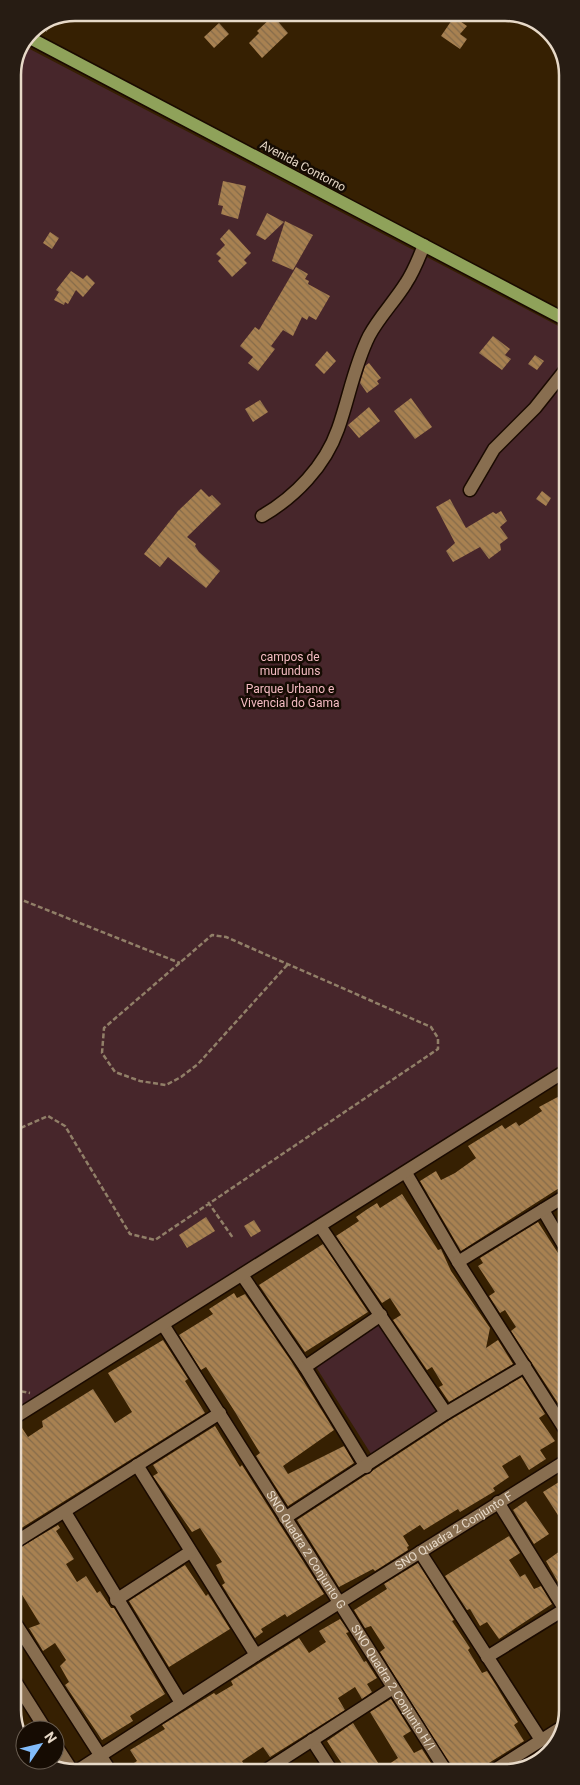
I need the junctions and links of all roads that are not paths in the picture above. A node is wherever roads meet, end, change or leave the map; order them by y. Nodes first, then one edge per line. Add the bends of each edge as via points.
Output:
1 (34, 40) edge
2 (424, 245) junction
3 (559, 316) edge
4 (559, 378) edge
5 (470, 490) dead end
6 (262, 516) dead end
7 (559, 1075) edge
8 (406, 1173) junction
9 (559, 1200) edge
10 (543, 1210) junction
11 (320, 1226) junction
12 (559, 1237) edge
13 (458, 1262) junction
14 (242, 1275) junction
15 (381, 1315) junction
16 (164, 1326) junction
17 (525, 1366) junction
18 (305, 1367) junction
19 (220, 1413) junction
20 (21, 1414) edge
21 (446, 1414) junction
22 (559, 1420) edge
23 (137, 1465) junction
24 (559, 1465) edge
25 (366, 1466) junction
26 (498, 1502) junction
27 (64, 1512) junction
28 (285, 1518) junction
29 (21, 1539) edge
30 (190, 1552) junction
31 (420, 1552) junction
32 (116, 1600) junction
33 (559, 1600) edge
34 (341, 1603) junction
35 (559, 1615) edge
36 (21, 1633) edge
37 (256, 1654) junction
38 (487, 1657) junction
39 (394, 1688) junction
40 (21, 1692) edge
41 (181, 1703) junction
42 (39, 1720) edge
43 (554, 1732) edge
44 (312, 1740) junction
45 (541, 1740) junction
46 (100, 1755) junction
47 (86, 1764) edge
48 (106, 1764) edge
49 (274, 1764) edge
50 (327, 1764) edge
51 (442, 1764) edge
52 (503, 1764) edge

1 - 2 main road, Avenida Contorno
2 - 3 main road, Avenida Contorno
2 - 6 street via 406,283 369,336 353,373 338,430 326,454 298,490
4 - 5 street via 535,408 494,449
7 - 8 street
8 - 11 street
8 - 13 street
9 - 10 street
10 - 12 street
10 - 13 street
11 - 14 street
11 - 15 street
13 - 17 street
14 - 16 street
14 - 18 street
15 - 18 street
15 - 21 street
16 - 19 street, SNO Quadra 2 Conjunto G
16 - 20 street
17 - 21 street
17 - 22 street
18 - 25 street
19 - 23 street
19 - 28 street, SNO Quadra 2 Conjunto G
21 - 25 street
23 - 27 street
23 - 30 street
24 - 26 street, SNO Quadra 2 Conjunto F
25 - 28 street
26 - 31 street, SNO Quadra 2 Conjunto F
26 - 33 street
27 - 29 street
27 - 32 street
28 - 34 street, SNO Quadra 2 Conjunto G
30 - 32 street
30 - 37 street
31 - 34 street, SNO Quadra 2 Conjunto F
31 - 38 street
32 - 41 street
34 - 37 street, SNO Quadra 2 Conjunto G
34 - 39 street, SNO Quadra 2 Conjunto H/I
35 - 38 street
36 - 46 street
37 - 41 street, SNO Quadra 2 Conjunto G
38 - 45 street
39 - 44 street
39 - 51 street, SNO Quadra 2 Conjunto H/I
40 - 42 street
41 - 46 street, SNO Quadra 2 Conjunto G
43 - 45 street
44 - 49 street
44 - 50 street
45 - 52 street
46 - 47 street, SNO Quadra 2 Conjunto G
46 - 48 street

